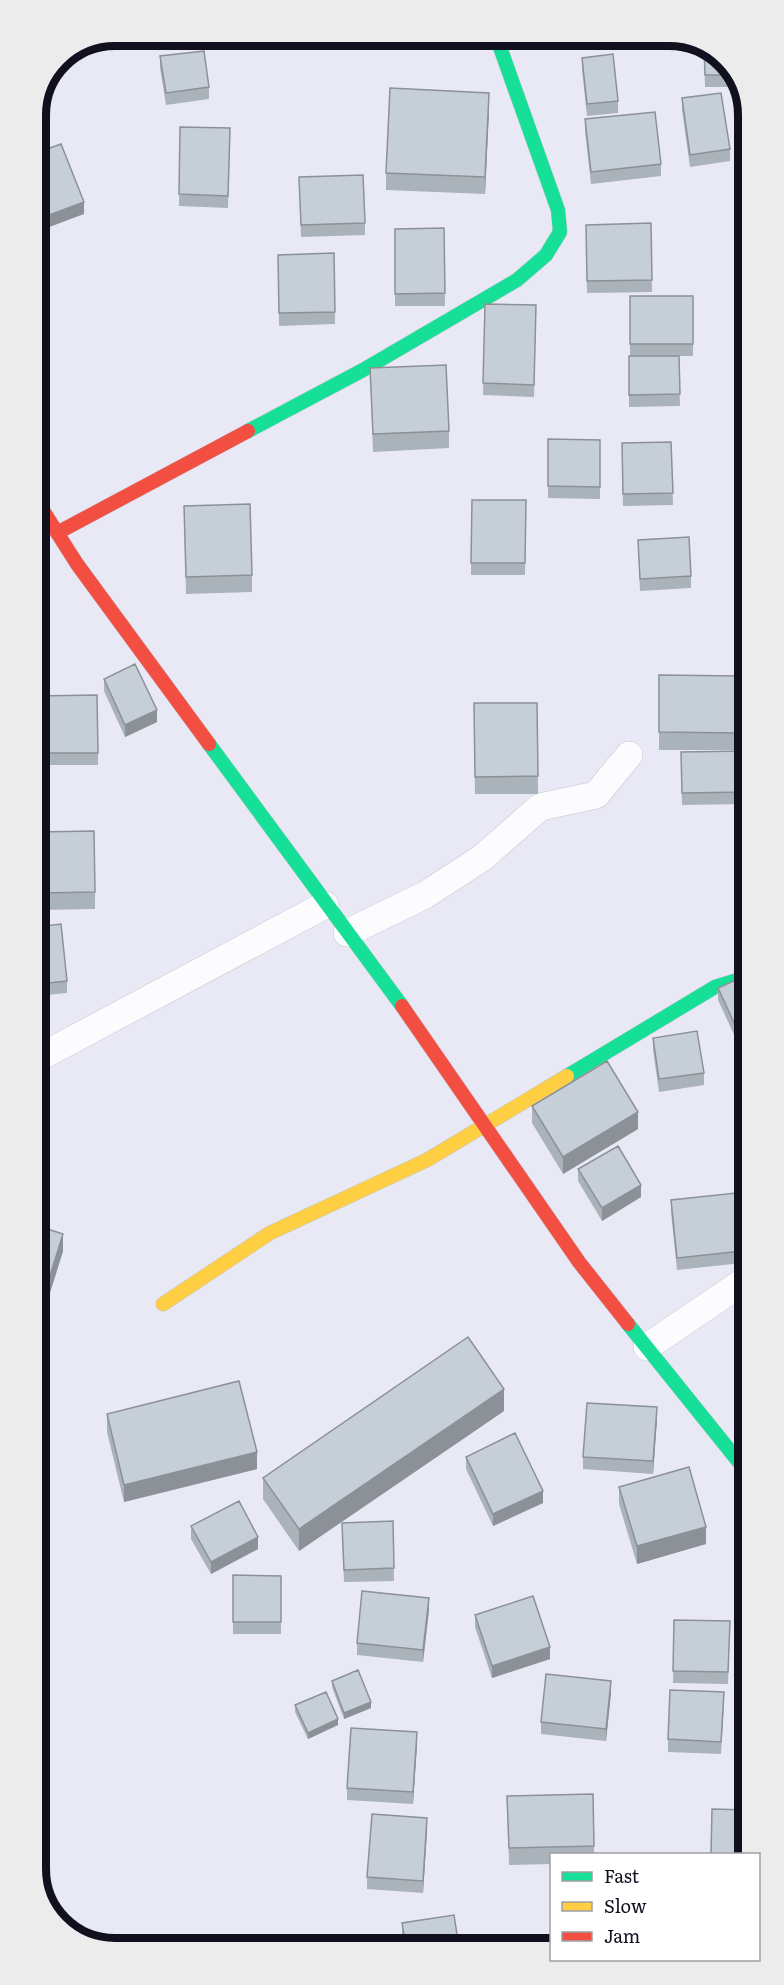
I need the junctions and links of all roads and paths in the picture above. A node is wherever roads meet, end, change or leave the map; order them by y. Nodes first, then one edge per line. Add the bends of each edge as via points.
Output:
1 (500, 47) edge
2 (47, 517) edge
3 (57, 533) junction
4 (629, 755) dead end
5 (326, 905) junction
6 (347, 933) junction
7 (738, 980) edge
8 (46, 1054) edge
9 (483, 1125) junction
10 (738, 1285) edge
11 (163, 1304) dead end
12 (647, 1347) junction
13 (738, 1461) edge

1 - 3 street via 558,210 560,232 546,255 517,280 430,332
2 - 3 street
3 - 5 street
4 - 6 street via 597,795 540,807 482,858 434,889
5 - 6 street
5 - 8 street
6 - 9 street via 377,970
7 - 9 street via 715,987
9 - 11 street via 427,1160 270,1233
9 - 12 street via 579,1262
10 - 12 street
12 - 13 street

